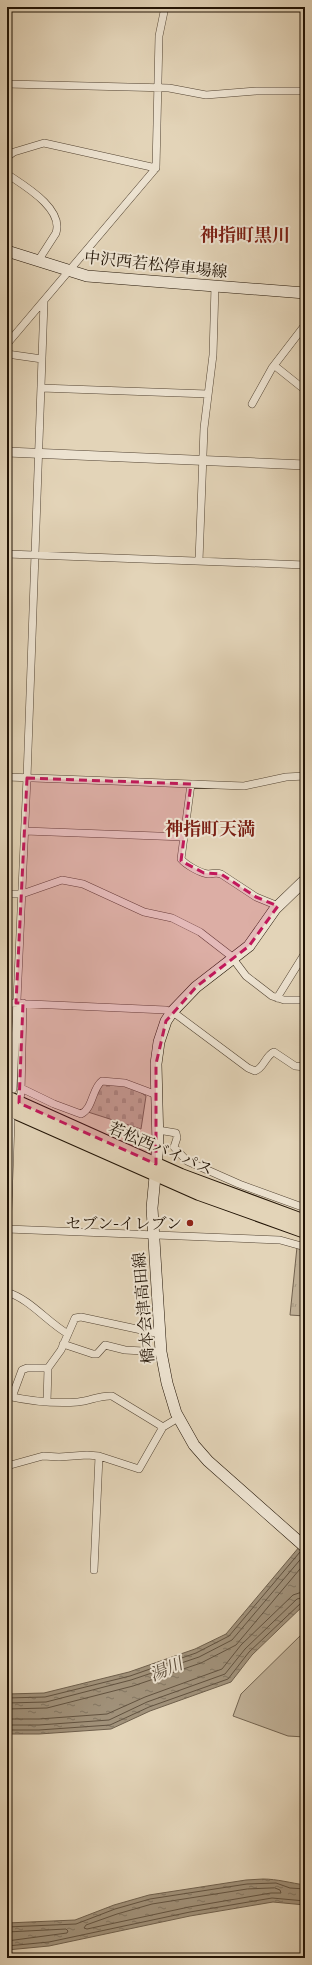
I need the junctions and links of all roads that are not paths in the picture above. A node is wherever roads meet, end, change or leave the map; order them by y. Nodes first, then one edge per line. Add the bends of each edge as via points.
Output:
1 (165, 7) edge
2 (7, 84) edge
3 (158, 88) junction
4 (305, 91) edge
5 (7, 157) edge
6 (156, 168) junction
7 (7, 174) edge
8 (7, 251) edge
9 (38, 261) junction
10 (70, 271) junction
11 (215, 286) junction
12 (305, 293) edge
13 (44, 302) junction
14 (305, 325) edge
15 (7, 344) edge
16 (7, 354) edge
17 (42, 358) junction
18 (274, 366) junction
19 (40, 388) junction
20 (305, 390) edge
21 (208, 394) junction
22 (252, 404) dead end
23 (7, 452) edge
24 (39, 454) junction
25 (203, 461) junction
26 (305, 465) edge
27 (7, 554) edge
28 (36, 555) junction
29 (199, 561) junction
30 (305, 565) edge
31 (305, 776) edge
32 (7, 777) edge
33 (27, 778) junction
34 (191, 784) junction
35 (25, 831) junction
36 (184, 837) junction
37 (305, 880) edge
38 (7, 894) edge
39 (22, 894) junction
40 (278, 906) junction
41 (305, 953) edge
42 (234, 959) junction
43 (298, 966) junction
44 (305, 970) edge
45 (277, 998) junction
46 (305, 1000) edge
47 (7, 1002) edge
48 (20, 1003) junction
49 (172, 1012) junction
50 (305, 1067) edge
51 (21, 1088) junction
52 (10, 1093) edge
53 (157, 1095) junction
54 (19, 1103) junction
55 (7, 1109) edge
56 (11, 1122) dead end
57 (158, 1130) junction
58 (155, 1169) junction
59 (305, 1208) edge
60 (305, 1221) edge
61 (7, 1229) edge
62 (305, 1232) edge
63 (153, 1234) junction
64 (7, 1241) edge
65 (305, 1247) edge
66 (7, 1292) edge
67 (68, 1334) junction
68 (160, 1334) junction
69 (63, 1344) junction
70 (161, 1352) junction
71 (48, 1368) junction
72 (10, 1396) edge
73 (47, 1402) junction
74 (178, 1418) junction
75 (163, 1427) junction
76 (99, 1456) junction
77 (7, 1466) edge
78 (305, 1546) edge
79 (94, 1570) dead end

1 - 3 street via 160,36
2 - 3 street
3 - 4 street via 206,95
3 - 6 street
5 - 6 street via 14,152 44,143
6 - 10 street via 108,222
7 - 9 street via 38,194 54,218 56,233
8 - 9 main road, 中沢西若松停車場線
9 - 10 main road, 中沢西若松停車場線
10 - 11 main road, 中沢西若松停車場線 via 93,276
10 - 13 street
11 - 12 main road, 中沢西若松停車場線
11 - 21 street
13 - 15 street
13 - 17 street
14 - 18 street
16 - 17 street
17 - 19 street
18 - 20 street
18 - 22 street
19 - 21 street
19 - 24 street
21 - 25 street
23 - 24 street
24 - 25 street
24 - 28 street
25 - 26 street
25 - 29 street
27 - 28 street
28 - 29 street
28 - 33 street
29 - 30 street
31 - 34 street via 286,777 244,786
32 - 33 street
33 - 34 street
33 - 35 street
34 - 36 street
35 - 36 street
35 - 39 street
36 - 40 street via 181,859 184,863 204,873 217,872 256,897
37 - 40 main road, 橋本会津高田線
38 - 39 street
39 - 42 street via 62,880 83,884 144,912 180,921 200,932
39 - 48 street
40 - 42 main road, 橋本会津高田線 via 254,941
41 - 43 street
42 - 45 street via 256,984
42 - 49 main road, 橋本会津高田線 via 196,987
43 - 44 street
43 - 45 street
45 - 46 street
47 - 48 street
48 - 49 street via 141,1008
48 - 51 street
48 - 52 street
49 - 50 street via 255,1071 259,1070 268,1056 274,1052 295,1066
49 - 53 main road, 橋本会津高田線 via 158,1047
51 - 53 street via 81,1114 88,1108 98,1084 102,1081 125,1083
51 - 54 street
52 - 54 highway, 若松西バイパス
53 - 57 main road, 橋本会津高田線
54 - 58 highway, 若松西バイパス
55 - 58 highway, 若松西バイパス
56 - 61 street
57 - 58 main road, 橋本会津高田線
57 - 59 street via 176,1133 174,1147 187,1161 239,1184
58 - 60 highway, 若松西バイパス
58 - 62 highway, 若松西バイパス via 199,1194
58 - 63 main road, 橋本会津高田線
61 - 63 street
61 - 64 street
63 - 65 street via 282,1240
63 - 68 main road, 橋本会津高田線
66 - 67 street via 32,1305
67 - 68 street via 72,1321 78,1317
67 - 69 street
68 - 70 main road, 橋本会津高田線
69 - 70 street via 93,1354 97,1354 105,1344 125,1350
69 - 71 street via 56,1359
70 - 74 main road, 橋本会津高田線 via 168,1389
71 - 72 street via 22,1370
71 - 73 street
72 - 73 street
73 - 75 street via 78,1402 105,1395 112,1396
74 - 75 street
74 - 78 main road, 橋本会津高田線 via 194,1445 208,1461
75 - 76 street via 139,1469
76 - 77 street via 43,1456
76 - 79 street

